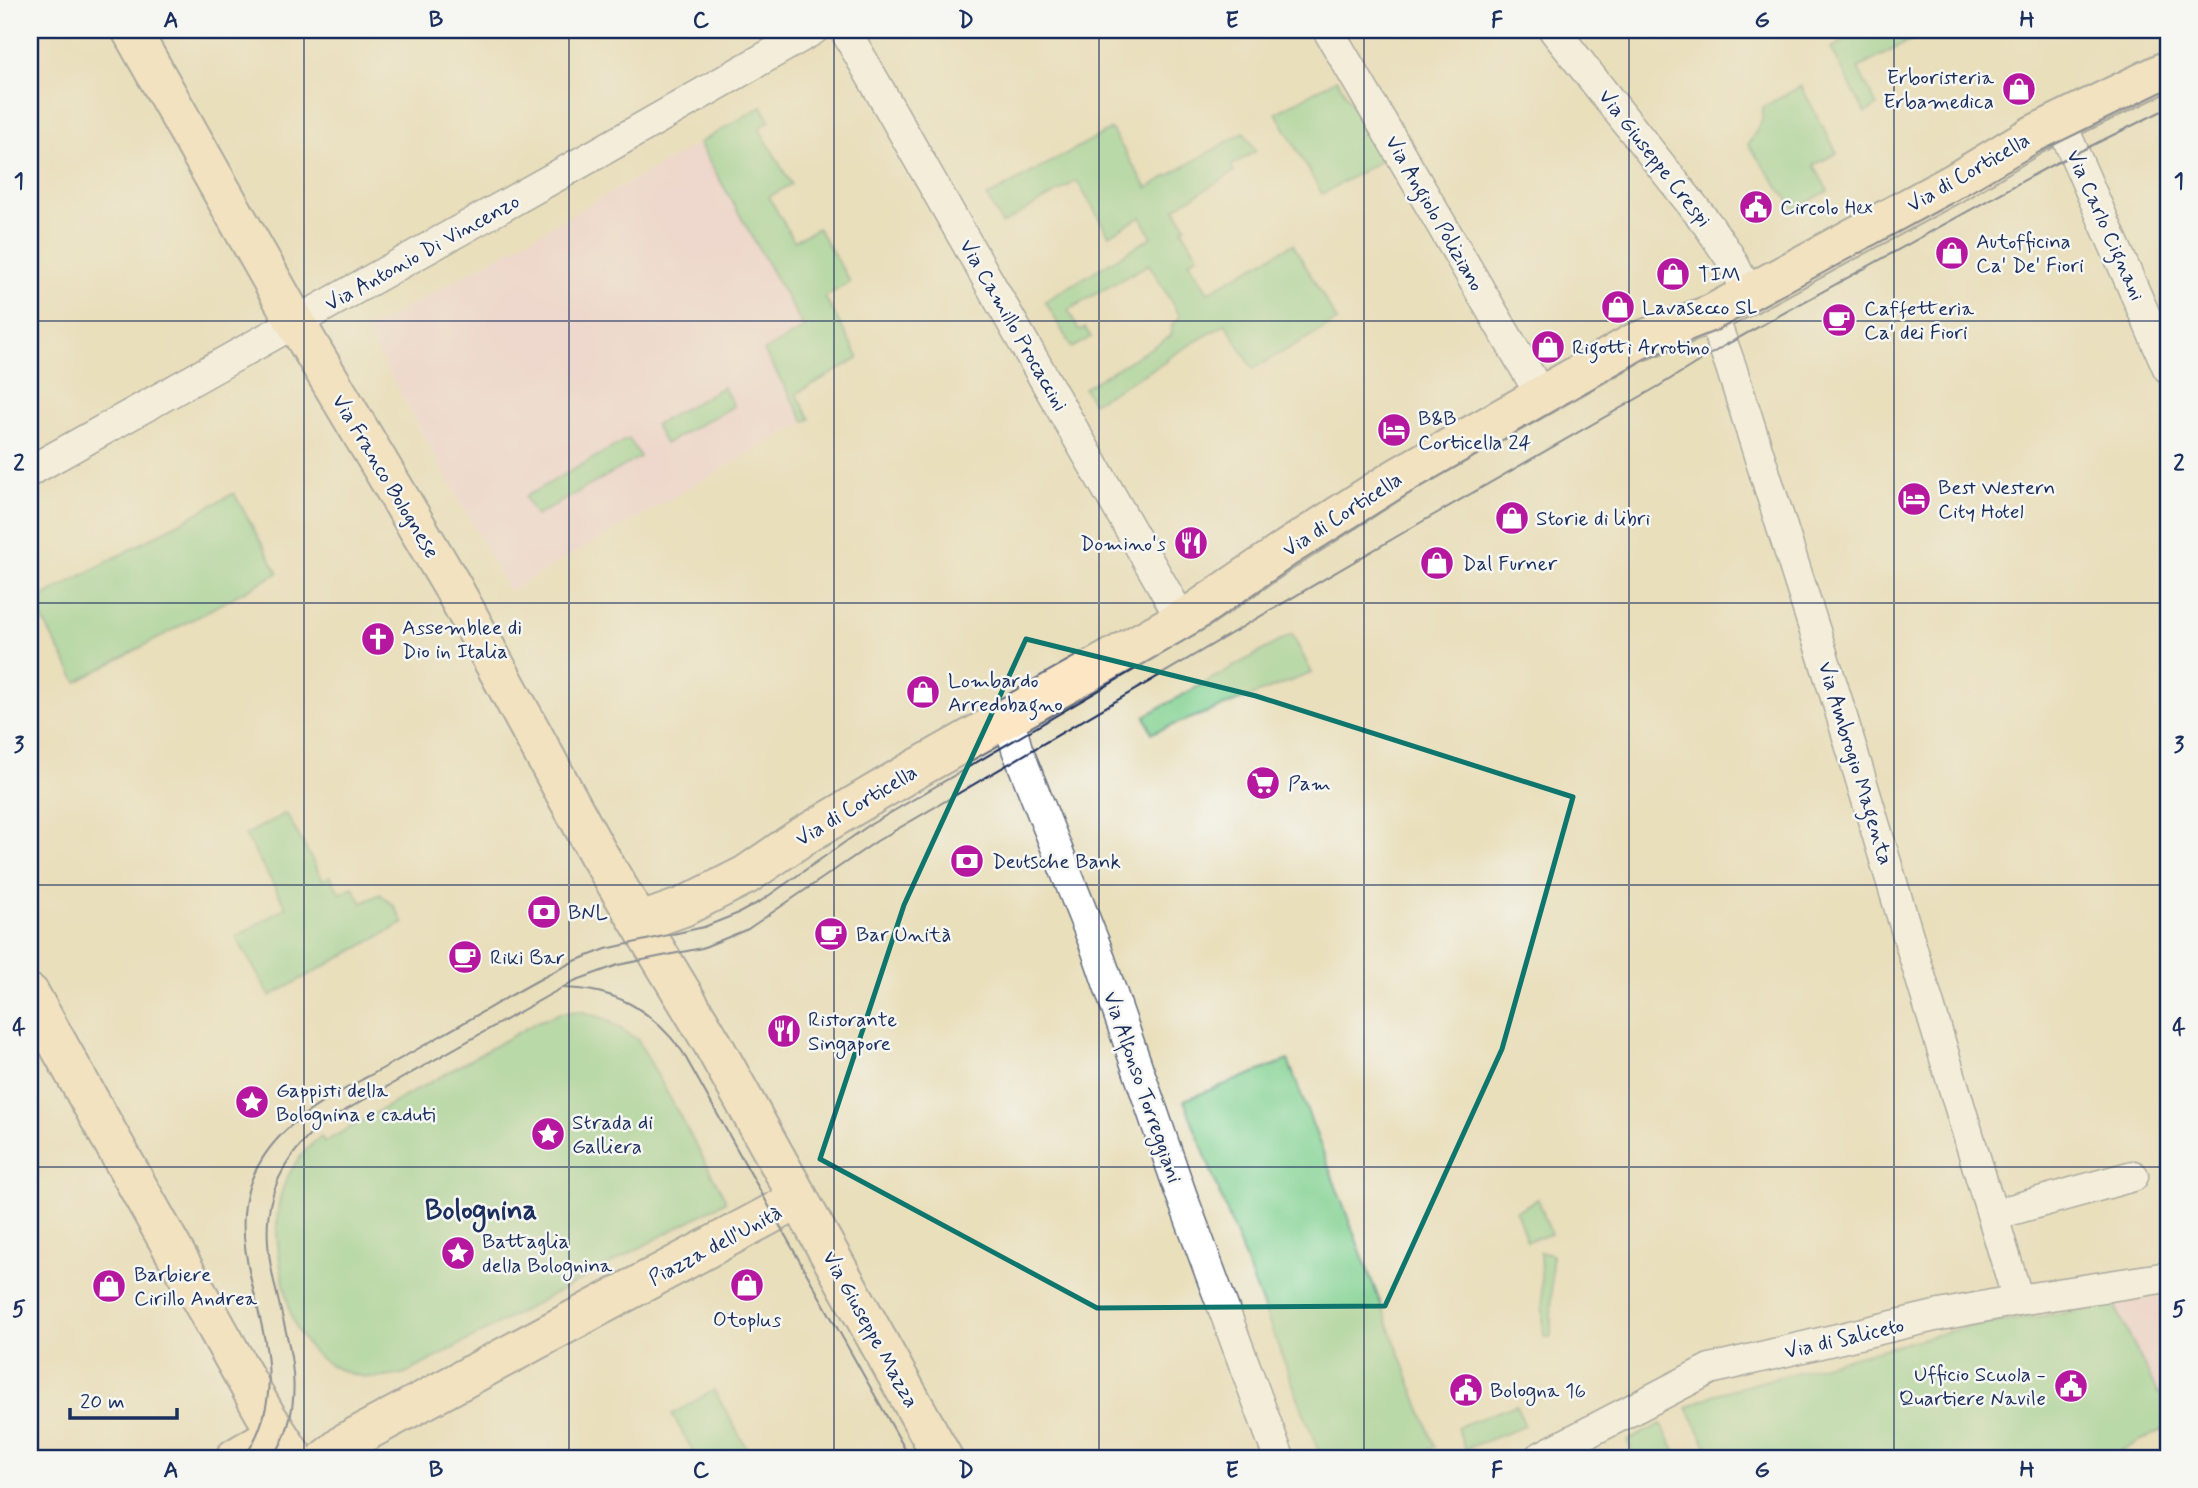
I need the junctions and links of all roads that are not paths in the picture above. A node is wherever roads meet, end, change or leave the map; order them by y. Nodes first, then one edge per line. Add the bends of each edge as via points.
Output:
1 (131, 30) edge
2 (813, 30) edge
3 (845, 30) edge
4 (1328, 30) edge
5 (1553, 30) edge
6 (2168, 70) edge
7 (2060, 121) junction
8 (1748, 292) junction
9 (1712, 314) junction
10 (296, 323) junction
11 (2168, 368) edge
12 (1542, 397) junction
13 (30, 471) edge
14 (1182, 620) junction
15 (1011, 715) junction
16 (640, 922) junction
17 (30, 994) edge
18 (2133, 1176) dead end
19 (799, 1199) junction
20 (1993, 1215) junction
21 (2168, 1277) edge
22 (2018, 1300) junction
23 (284, 1444) edge
24 (337, 1449) edge
25 (235, 1458) edge
26 (943, 1458) edge
27 (1279, 1458) edge
28 (1539, 1458) edge

1 - 10 main road, Via Franco Bolognese
2 - 10 street, Via Antonio Di Vincenzo
3 - 14 street, Via Camillo Procaccini
4 - 12 street, Via Angiolo Poliziano
5 - 8 street, Via Giuseppe Crespi via 1714,233
6 - 7 main road, Via di Corticella
7 - 8 main road, Via di Corticella
7 - 11 street, Via Carlo Cignani
8 - 9 main road, Via di Corticella
9 - 12 main road, Via di Corticella via 1634,343
9 - 20 street, Via Ambrogio Magenta via 1835,694
10 - 13 street, Via Antonio Di Vincenzo
10 - 16 main road, Via Franco Bolognese via 452,586
12 - 14 main road, Via di Corticella via 1358,502
14 - 15 main road, Via di Corticella
15 - 16 main road, Via di Corticella via 835,817 729,885
15 - 27 street, Via Alfonso Torreggiani via 1020,757 1095,945
16 - 19 main road, Piazza dell'Unità
17 - 23 main road
18 - 20 street
19 - 24 main road, Piazza dell'Unità
19 - 26 main road, Via Giuseppe Mazza
20 - 22 street, Via Ambrogio Magenta
21 - 22 street, Via di Saliceto
22 - 28 street, Via di Saliceto via 1710,1369
23 - 24 main road, Piazza dell'Unità
23 - 25 main road

